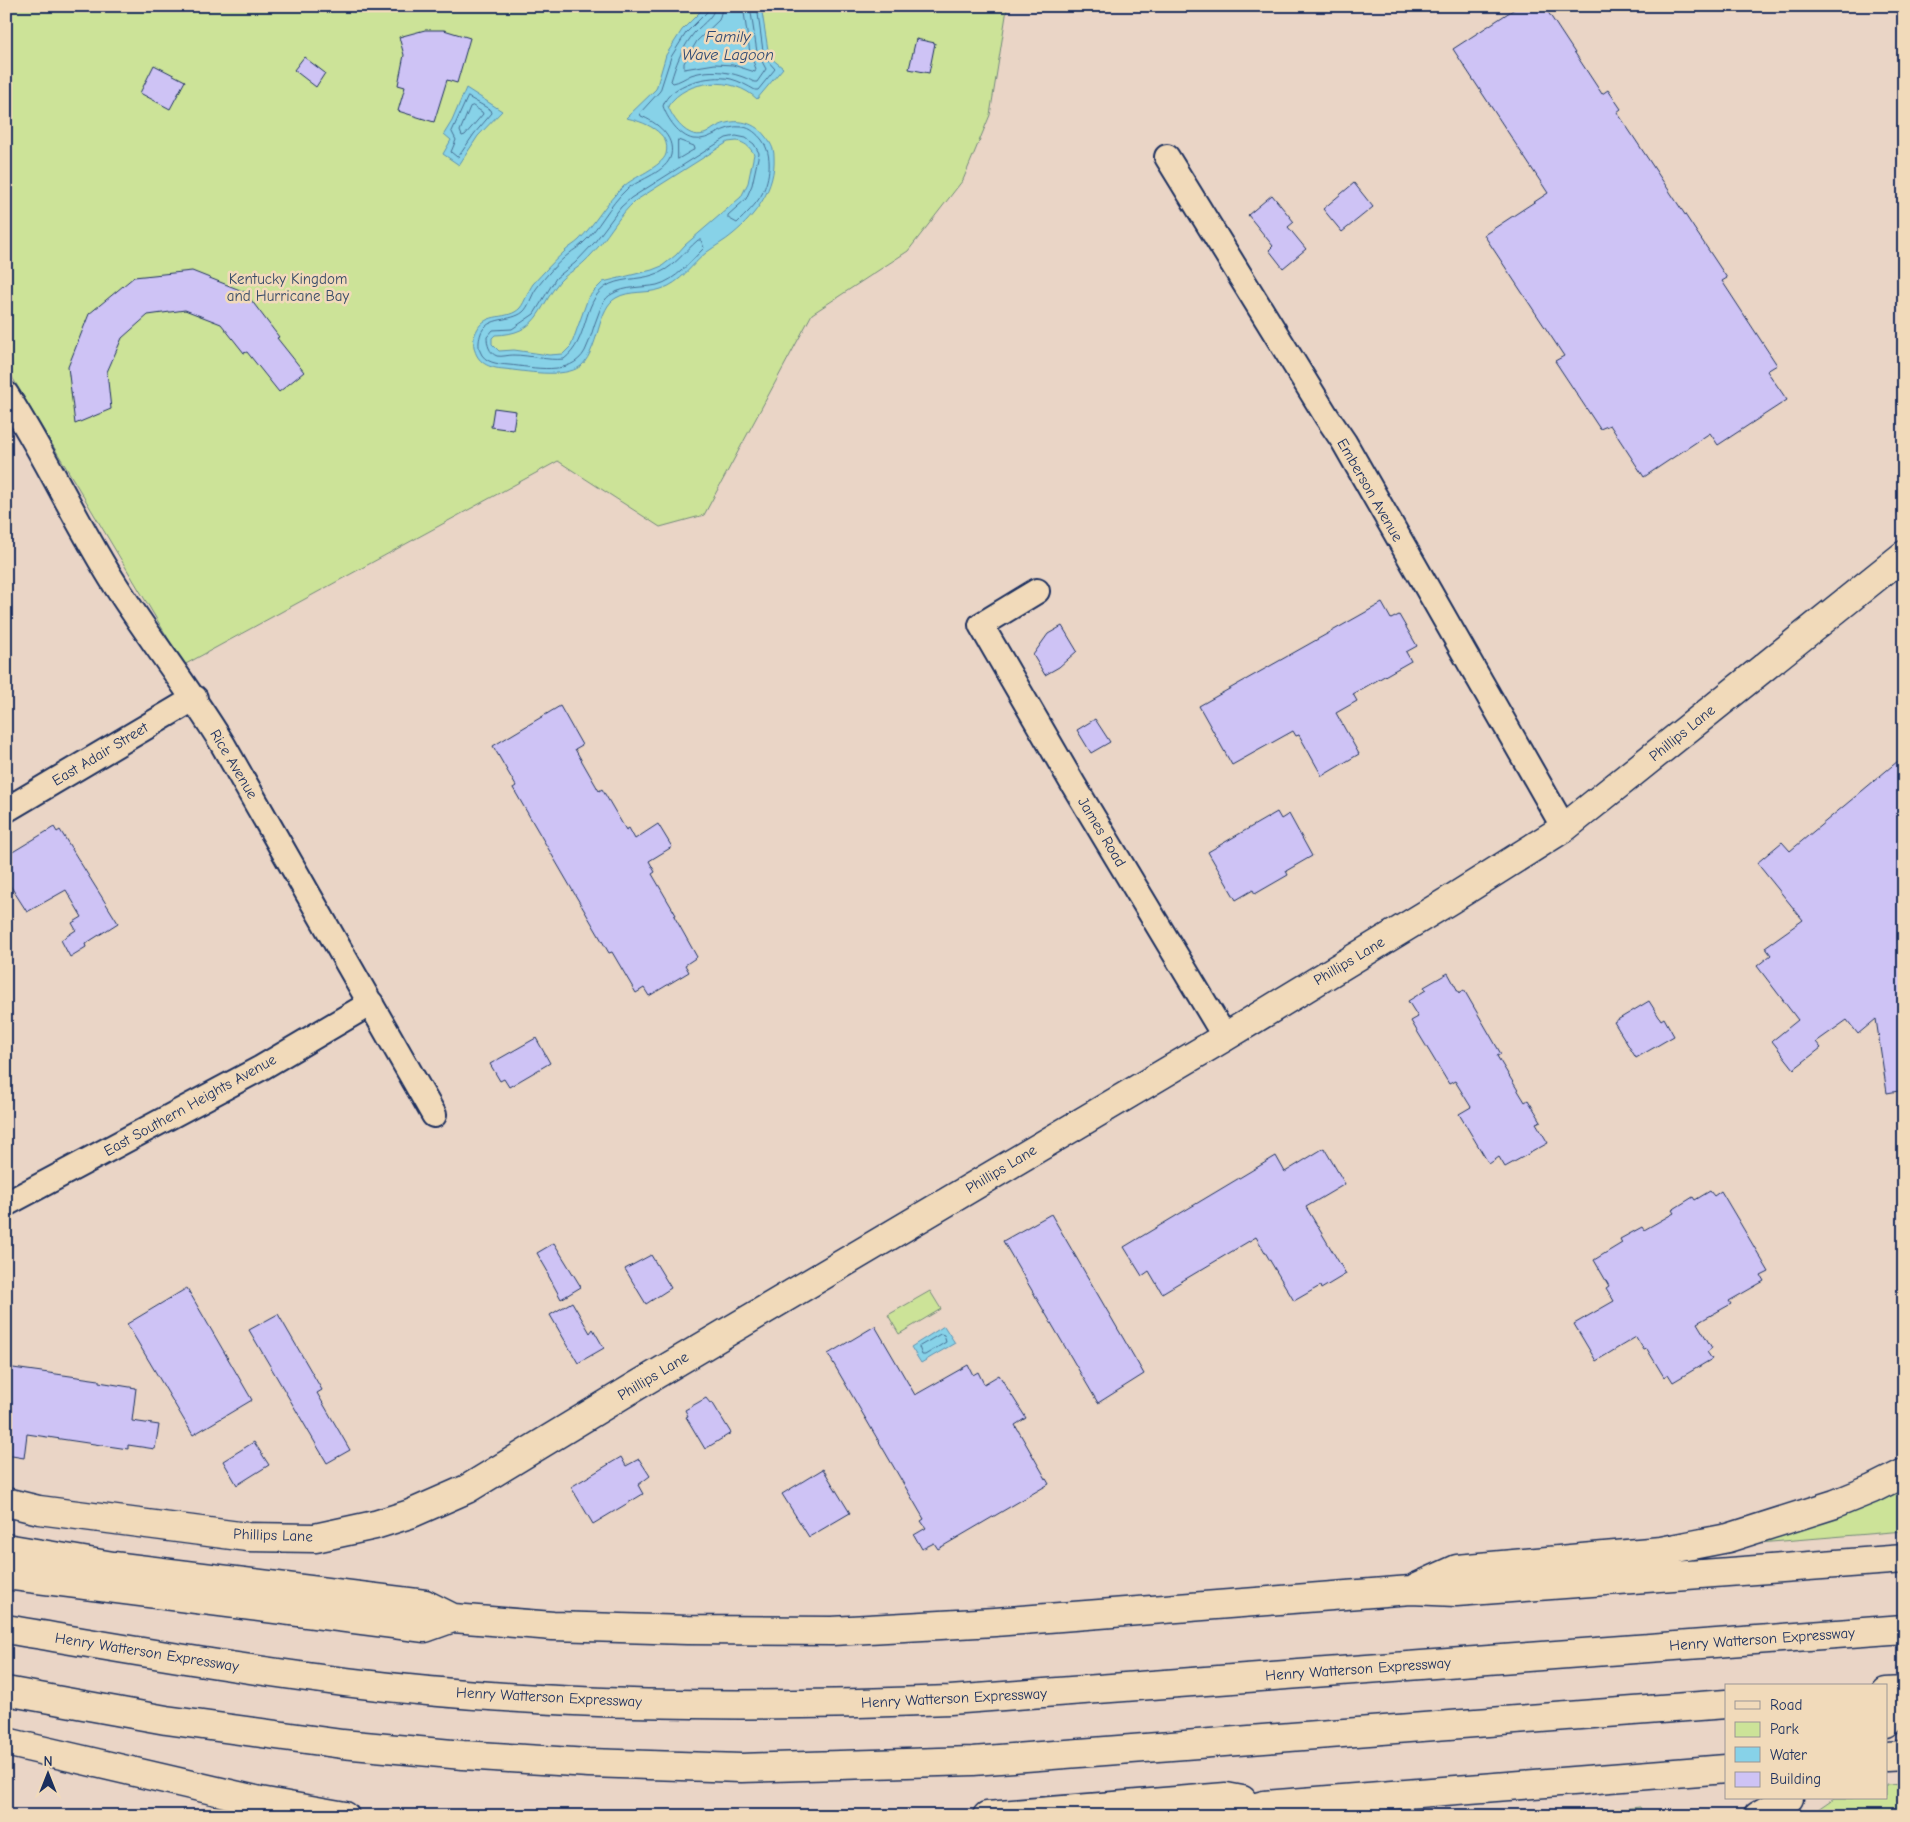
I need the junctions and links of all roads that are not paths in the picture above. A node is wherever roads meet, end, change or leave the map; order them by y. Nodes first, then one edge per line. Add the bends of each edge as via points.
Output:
1 (1167, 158) dead end
2 (6, 394) edge
3 (15, 426) edge
4 (1904, 555) edge
5 (1037, 591) dead end
6 (195, 698) junction
7 (6, 810) edge
8 (1564, 828) junction
9 (371, 1003) junction
10 (1225, 1037) junction
11 (434, 1114) dead end
12 (6, 1204) edge
13 (1904, 1473) edge
14 (6, 1502) edge
15 (6, 1548) edge
16 (1904, 1559) edge
17 (6, 1575) edge
18 (1411, 1590) junction
19 (453, 1618) junction
20 (6, 1629) edge
21 (1904, 1629) edge
22 (6, 1691) edge
23 (1904, 1691) edge
24 (1888, 1692) edge
25 (1725, 1704) edge
26 (1904, 1706) edge
27 (1888, 1721) edge
28 (6, 1742) edge
29 (1904, 1754) edge
30 (1888, 1756) edge
31 (1725, 1769) edge
32 (1786, 1800) edge
33 (1264, 1805) junction
34 (345, 1816) edge
35 (987, 1816) edge
36 (1214, 1816) edge
37 (1758, 1816) edge

1 - 8 street, Emberson Avenue via 1344,442
2 - 3 street, Rice Avenue
3 - 6 street, Rice Avenue via 115,584
4 - 8 main road, Phillips Lane
5 - 10 street, James Road via 981,625
6 - 7 street, East Adair Street
6 - 9 street, Rice Avenue
8 - 10 main road, Phillips Lane
9 - 11 street, Rice Avenue
9 - 12 street, East Southern Heights Avenue via 261,1068
10 - 14 main road, Phillips Lane via 467,1489 410,1514 315,1538 247,1537 39,1510
13 - 18 main road via 1835,1504 1728,1538 1661,1551 1457,1569
15 - 19 main road via 113,1566 425,1604
16 - 18 main road via 1456,1592
17 - 19 main road via 425,1628
18 - 19 main road via 995,1622 832,1630 553,1626
20 - 21 main road, Henry Watterson Expressway via 162,1656 346,1682 422,1689 683,1704 830,1704 950,1700
22 - 25 main road via 166,1720 342,1744 589,1763 741,1768 973,1761
23 - 24 main road
26 - 27 main road
28 - 34 main road via 260,1801
29 - 30 main road
31 - 33 main road
32 - 37 main road
33 - 35 main road via 1226,1797
33 - 36 main road

